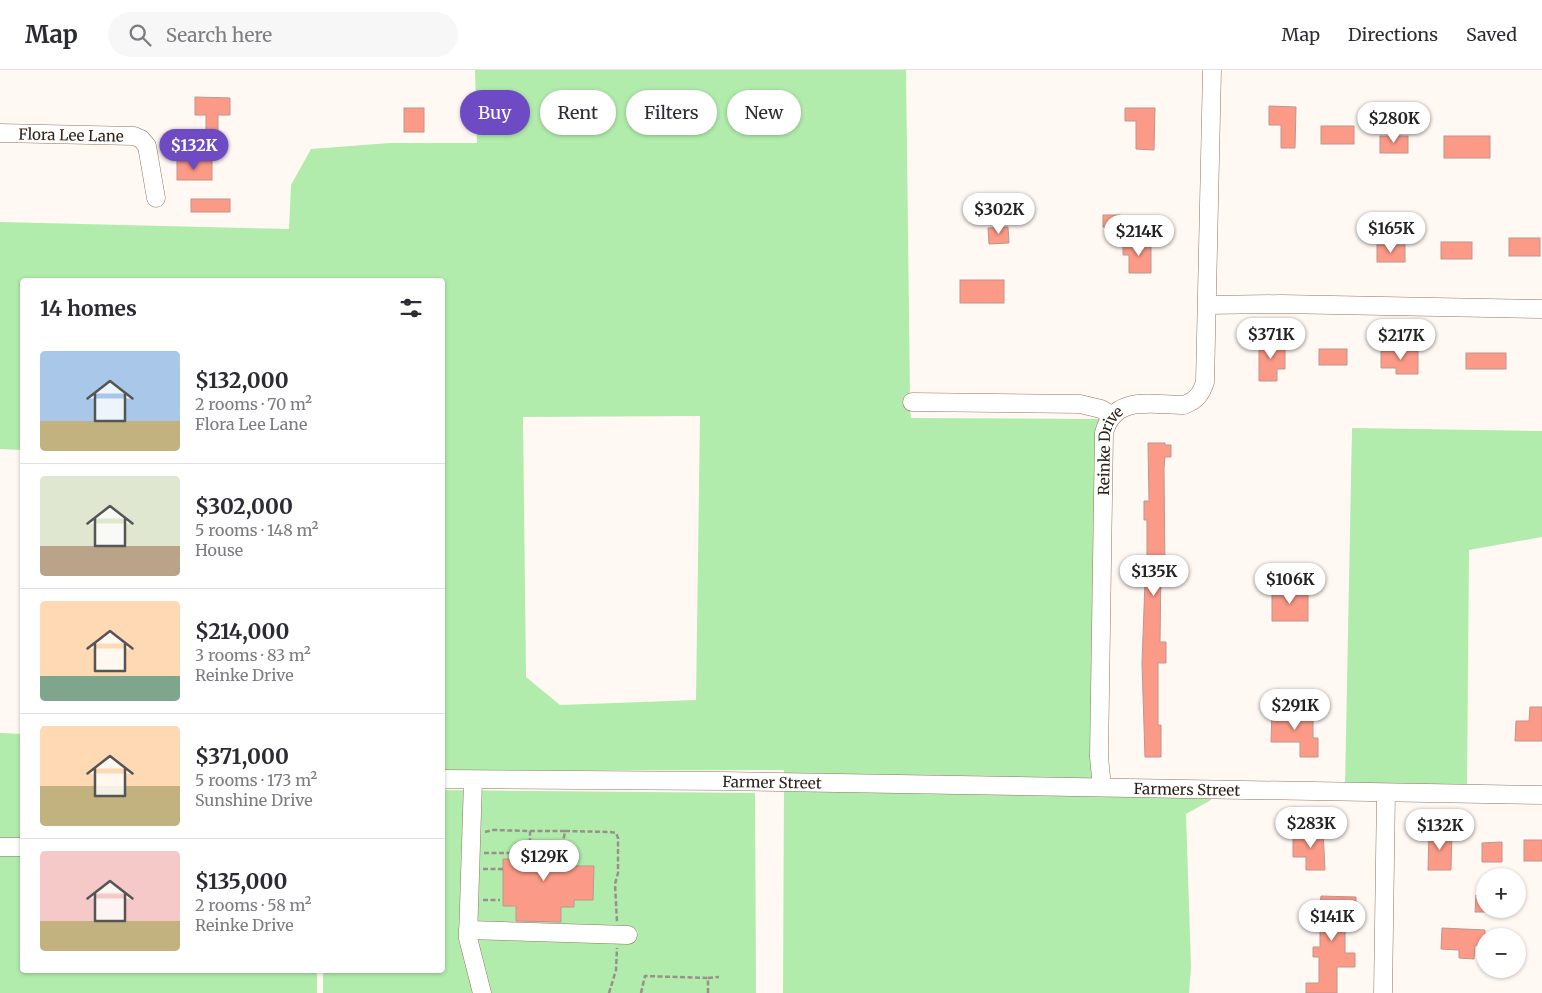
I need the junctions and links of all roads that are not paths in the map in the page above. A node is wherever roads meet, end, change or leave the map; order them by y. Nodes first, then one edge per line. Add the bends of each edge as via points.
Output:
1 (1212, 70) edge
2 (0, 134) edge
3 (156, 198) dead end
4 (1208, 305) junction
5 (1542, 309) edge
6 (912, 402) dead end
7 (1111, 415) junction
8 (445, 779) edge
9 (473, 781) junction
10 (1102, 787) junction
11 (1386, 793) junction
12 (1542, 795) edge
13 (0, 847) edge
14 (20, 847) edge
15 (468, 930) junction
16 (620, 935) road end
17 (482, 993) edge
18 (1383, 993) edge

1 - 4 street, Reinke Drive
2 - 3 street, Flora Lee Lane via 134,136 147,146
4 - 5 street
4 - 7 street, Reinke Drive via 1205,382 1201,394 1184,405 1130,404
6 - 7 street via 1080,404 1101,408
7 - 10 street, Reinke Drive via 1104,443
8 - 9 street, Farmer Street
9 - 10 street, Farmer Street
9 - 15 street
10 - 11 street, Farmers Street
11 - 12 street, Farmers Street
11 - 18 street
13 - 14 street
15 - 16 street
15 - 17 street

